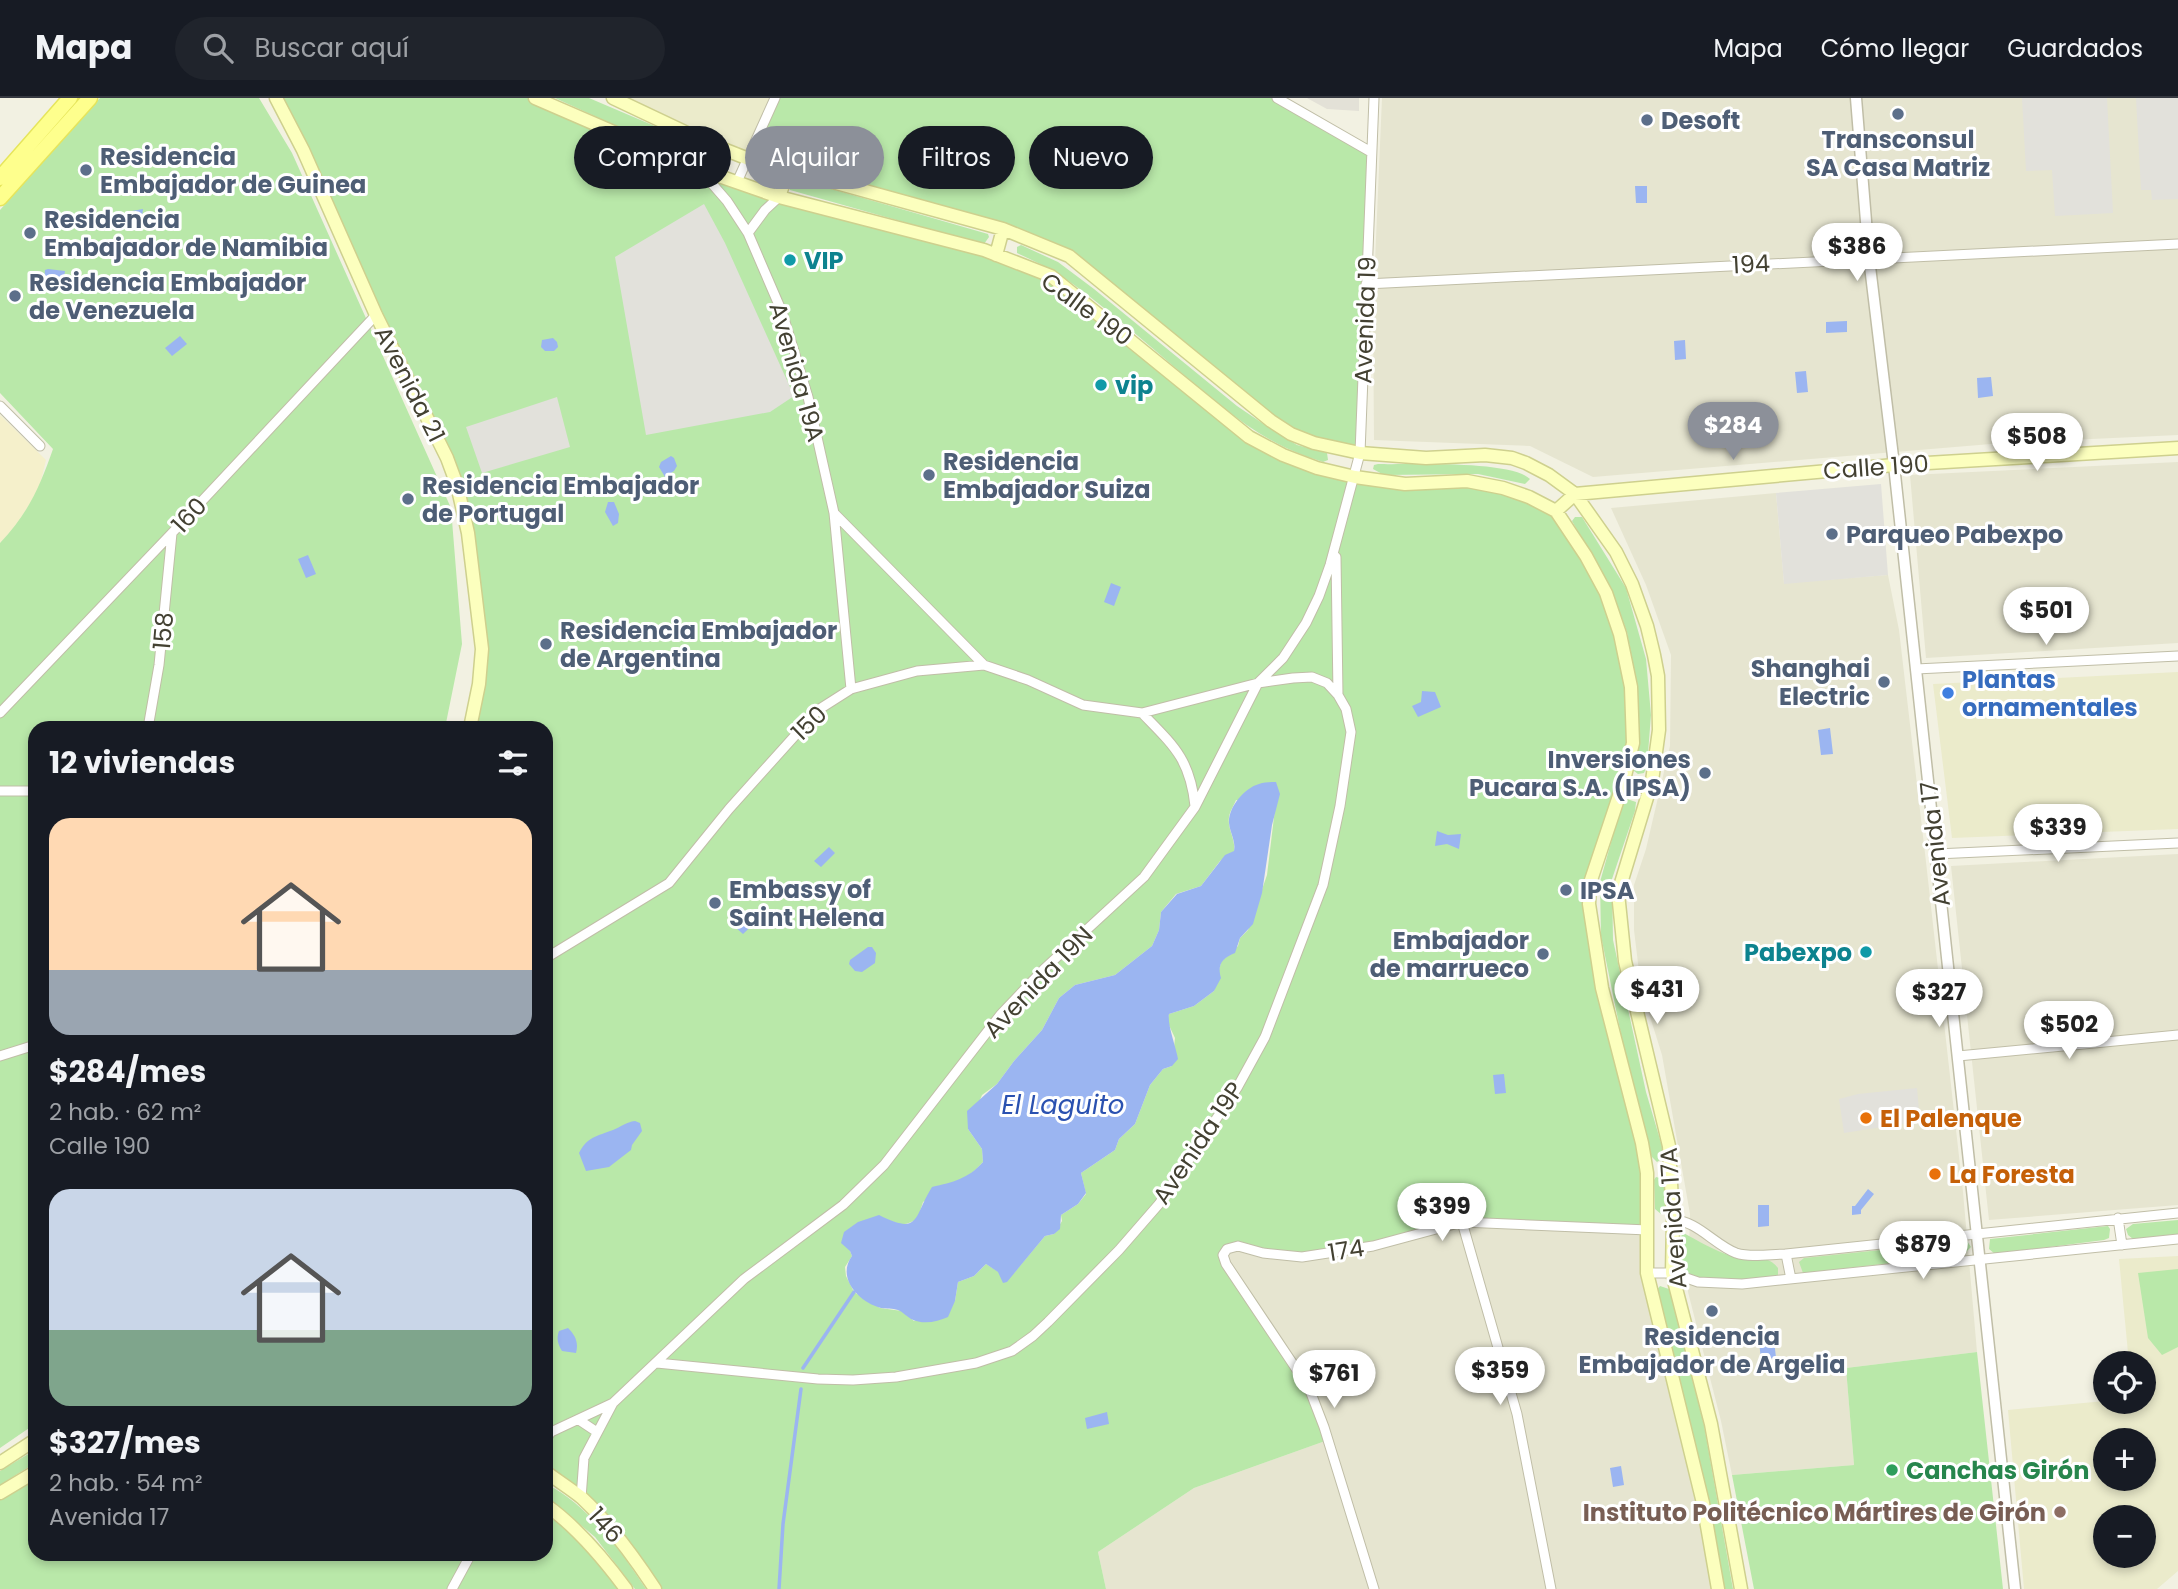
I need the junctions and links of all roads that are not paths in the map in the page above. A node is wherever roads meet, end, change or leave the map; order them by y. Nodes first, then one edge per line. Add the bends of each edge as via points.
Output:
1 (70, 98) edge
2 (90, 98) edge
3 (276, 98) edge
4 (536, 98) edge
5 (612, 98) edge
6 (775, 98) edge
7 (1277, 98) edge
8 (1374, 98) edge
9 (1856, 98) edge
10 (600, 126) edge
11 (672, 126) edge
12 (761, 126) edge
13 (1371, 152) junction
14 (745, 161) edge
15 (0, 178) edge
16 (731, 180) edge
17 (737, 182) junction
18 (716, 189) edge
19 (782, 189) edge
20 (857, 189) edge
21 (779, 197) junction
22 (0, 198) edge
23 (1003, 229) junction
24 (748, 233) junction
25 (2178, 244) edge
26 (996, 255) junction
27 (1870, 258) junction
28 (1366, 284) junction
29 (376, 315) junction
30 (0, 407) edge
31 (40, 446) dead end
32 (2178, 448) edge
33 (1360, 453) junction
34 (1894, 465) junction
35 (1354, 477) junction
36 (1575, 494) junction
37 (1556, 511) junction
38 (834, 513) junction
39 (172, 533) junction
40 (1337, 539) junction
41 (2178, 656) edge
42 (984, 665) junction
43 (1916, 668) junction
44 (1258, 683) junction
45 (851, 689) junction
46 (1338, 695) junction
47 (0, 713) edge
48 (1142, 713) junction
49 (149, 721) edge
50 (471, 721) edge
51 (1623, 784) junction
52 (1650, 788) junction
53 (0, 791) edge
54 (28, 791) edge
55 (1195, 807) junction
56 (2178, 843) edge
57 (1936, 854) junction
58 (553, 954) edge
59 (2178, 1035) edge
60 (28, 1047) edge
61 (0, 1056) edge
62 (1958, 1056) junction
63 (1670, 1171) junction
64 (1647, 1173) junction
65 (2178, 1213) edge
66 (2118, 1218) junction
67 (1673, 1220) junction
68 (1462, 1222) junction
69 (1648, 1230) junction
70 (1977, 1232) junction
71 (2178, 1239) edge
72 (2122, 1245) junction
73 (1786, 1254) junction
74 (1980, 1260) junction
75 (1647, 1273) junction
76 (1672, 1273) junction
77 (1791, 1279) junction
78 (657, 1363) junction
79 (613, 1403) junction
80 (579, 1420) junction
81 (553, 1432) edge
82 (597, 1432) junction
83 (28, 1445) edge
84 (0, 1464) edge
85 (28, 1476) edge
86 (553, 1477) edge
87 (0, 1493) edge
88 (581, 1498) junction
89 (553, 1510) edge
90 (467, 1561) edge
91 (452, 1589) edge
92 (626, 1589) edge
93 (656, 1589) edge
94 (1374, 1589) edge
95 (1551, 1589) edge
96 (1718, 1589) edge
97 (1741, 1589) edge
98 (2015, 1589) edge

1 - 15 main road
2 - 22 main road
3 - 29 main road, Avenida 21
4 - 10 main road, Calle 190
5 - 11 main road, Calle 190
6 - 12 street
7 - 13 street
8 - 13 street, Avenida 19
9 - 27 street, Avenida 17
13 - 28 street, Avenida 19
14 - 17 street
16 - 17 main road, Calle 190
17 - 21 main road, Calle 190
18 - 24 street, Avenida 19A
19 - 21 main road
20 - 23 main road, Calle 190
21 - 24 street
21 - 26 main road, Calle 190
23 - 26 main road
23 - 33 main road, Calle 190 via 1069,256 1291,434
24 - 38 street, Avenida 19A via 782,312 808,397
25 - 27 street, 194
26 - 35 main road, Calle 190 via 1051,276 1249,437 1317,468
27 - 28 street, 194
27 - 34 street, Avenida 17
28 - 33 street, Avenida 19
29 - 39 street, 160
29 - 50 main road, Avenida 21 via 447,458 460,497 482,649
30 - 31 street
32 - 34 main road, Calle 190
33 - 35 street, Avenida 19
33 - 36 main road, Calle 190 via 1512,458 1549,475
34 - 36 main road, Calle 190
34 - 43 street, Avenida 17
35 - 37 main road, Calle 190 via 1405,484 1467,481 1503,488
35 - 40 street, Avenida 19
36 - 37 main road
36 - 52 main road, Avenida 17A via 1616,552 1647,626 1658,676 1659,730
37 - 51 main road, Avenida 17A via 1606,593 1620,634 1631,687 1633,743
38 - 42 street
38 - 45 street, Avenida 19A
39 - 47 street, 160
39 - 49 street, 158
40 - 44 street, Avenida 19N via 1306,623 1278,664
40 - 46 street, Avenida 19P
41 - 43 street
42 - 45 street, 150 via 917,671
42 - 48 street, 150 via 1083,705
43 - 57 street, Avenida 17
44 - 46 street, 150 via 1312,677 1327,683
44 - 48 street, 150
44 - 55 street, Avenida 19N
45 - 58 street, 150 via 818,710 669,883
46 - 78 street, Avenida 19P via 1351,732 1340,806 1323,885 1265,1037 1237,1088 1158,1204 1048,1322 1012,1351 976,1363 896,1377 818,1379
48 - 55 street via 1173,745 1190,772
51 - 52 main road
51 - 64 main road, Avenida 17A via 1590,883 1589,904 1602,988
52 - 63 main road, Avenida 17A via 1618,893 1627,970 1669,1146
53 - 54 street
55 - 78 street, Avenida 19N via 1144,877 1001,1014 884,1165 843,1205 744,1279
56 - 57 street
57 - 62 street, Avenida 17
59 - 62 street
60 - 61 street
62 - 70 street, Avenida 17
63 - 64 main road
63 - 67 main road, Avenida 17A
64 - 69 main road, Avenida 17A
65 - 66 street
66 - 70 street
66 - 72 street
67 - 73 street via 1683,1220 1736,1253
67 - 76 main road, Avenida 17A
68 - 69 street, 174
68 - 94 street, 174 via 1373,1246 1302,1257 1238,1246 1223,1255 1309,1388
68 - 95 street via 1517,1414
69 - 75 main road, Avenida 17A
70 - 73 street
70 - 74 street, Avenida 17
71 - 72 street
72 - 74 street
73 - 77 street
74 - 77 street
74 - 98 street, Avenida 17
75 - 76 street
75 - 96 main road, Avenida 17A via 1695,1467
76 - 77 street via 1698,1282
76 - 97 main road, Avenida 17A via 1711,1424
78 - 79 street
79 - 80 street
79 - 82 street
80 - 81 street
80 - 82 street
82 - 88 street via 584,1458
83 - 84 main road
85 - 87 main road
86 - 88 main road, 146
88 - 93 main road, 146
89 - 92 main road, 146 via 606,1562
90 - 91 street

